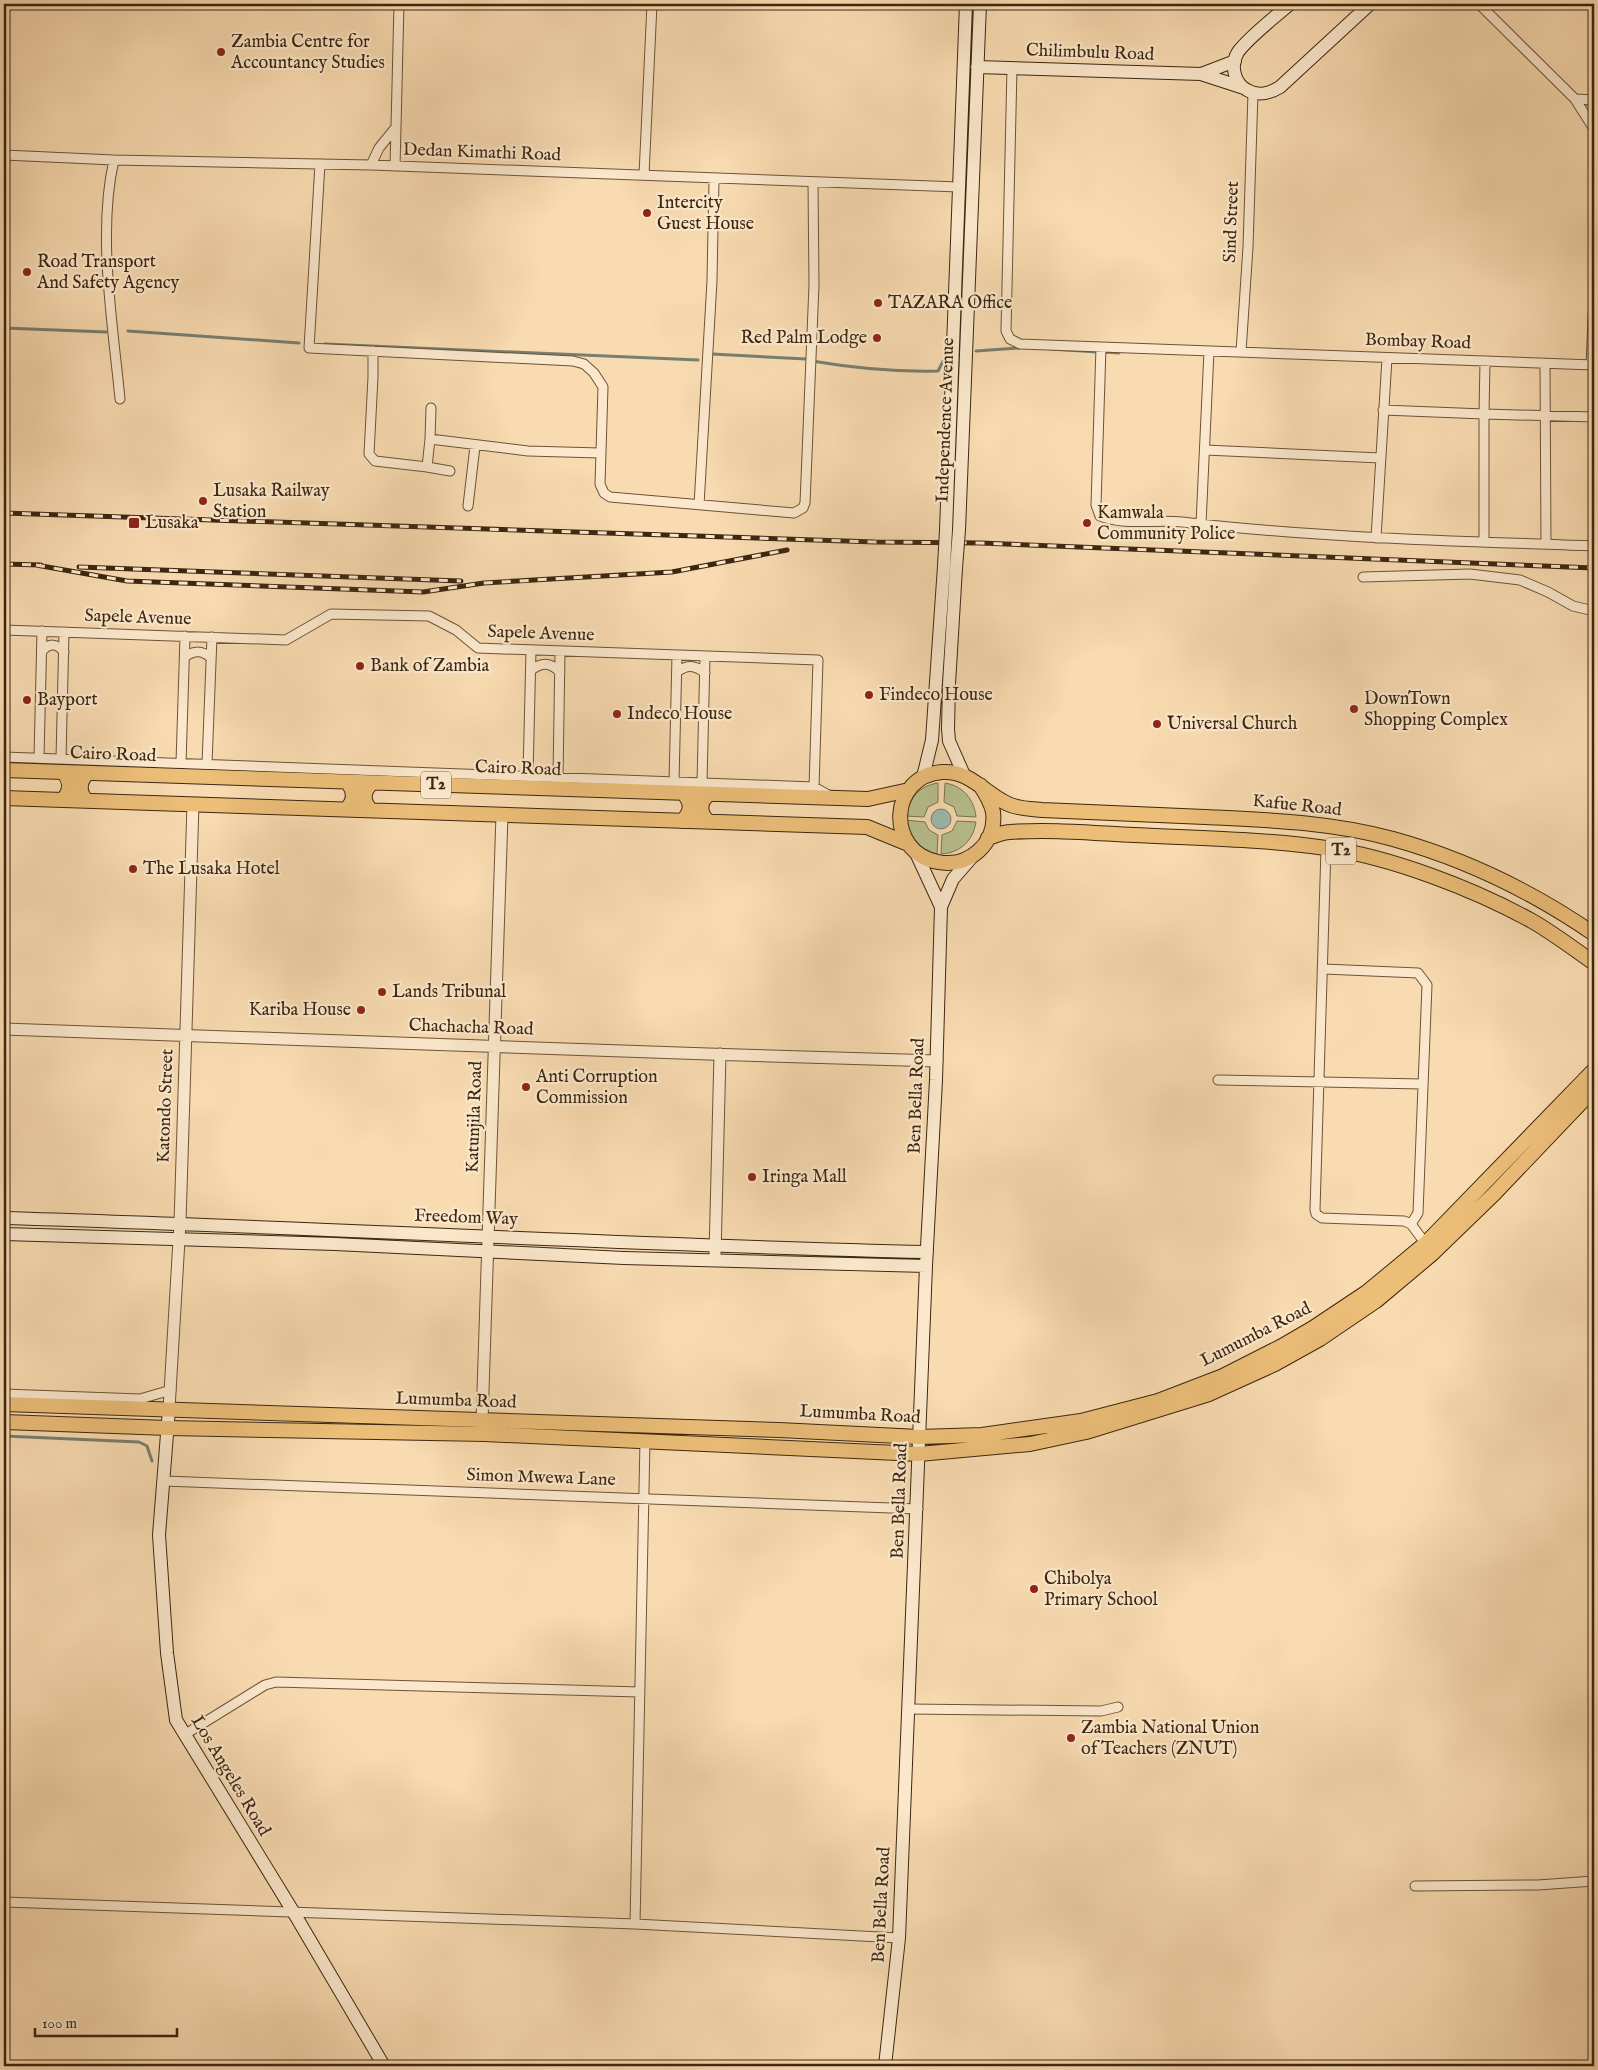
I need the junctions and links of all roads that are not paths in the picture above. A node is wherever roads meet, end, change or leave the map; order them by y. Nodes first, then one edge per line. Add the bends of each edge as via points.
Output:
1 (399, 4) edge
2 (652, 4) edge
3 (966, 4) edge
4 (980, 4) edge
5 (1290, 4) edge
6 (1370, 4) edge
7 (1479, 4) edge
8 (1235, 61) junction
9 (978, 67) junction
10 (1012, 68) junction
11 (1201, 74) junction
12 (1249, 90) junction
13 (1575, 99) junction
14 (1594, 100) edge
15 (396, 128) junction
16 (1594, 129) edge
17 (4, 155) edge
18 (114, 160) junction
19 (320, 164) junction
20 (371, 165) junction
21 (395, 166) junction
22 (644, 175) junction
23 (714, 179) junction
24 (813, 182) junction
25 (959, 187) junction
26 (1594, 296) edge
27 (1101, 347) junction
28 (373, 351) junction
29 (1209, 351) junction
30 (1242, 352) junction
31 (1387, 358) junction
32 (1485, 361) junction
33 (1546, 364) junction
34 (1593, 365) edge
35 (120, 399) dead end
36 (431, 408) dead end
37 (1383, 410) junction
38 (1484, 414) junction
39 (1546, 416) junction
40 (1594, 418) edge
41 (430, 439) junction
42 (476, 446) junction
43 (1205, 450) junction
44 (600, 453) junction
45 (1380, 458) junction
46 (427, 467) junction
47 (450, 471) dead end
48 (699, 505) junction
49 (468, 506) dead end
50 (1202, 524) junction
51 (953, 530) junction
52 (1376, 538) junction
53 (1484, 542) junction
54 (1546, 544) junction
55 (1594, 546) edge
56 (950, 567) junction
57 (1363, 576) dead end
58 (1594, 612) edge
59 (4, 630) edge
60 (42, 631) junction
61 (64, 632) junction
62 (185, 636) junction
63 (212, 637) junction
64 (531, 650) junction
65 (42, 651) junction
66 (560, 651) junction
67 (64, 652) junction
68 (677, 655) junction
69 (705, 656) junction
70 (185, 657) junction
71 (211, 658) junction
72 (530, 670) junction
73 (560, 672) junction
74 (677, 672) junction
75 (704, 673) junction
76 (4, 757) edge
77 (39, 758) junction
78 (182, 763) junction
79 (207, 764) junction
80 (62, 766) junction
81 (259, 766) junction
82 (160, 769) junction
83 (4, 770) edge
84 (88, 773) junction
85 (964, 775) junction
86 (528, 776) junction
87 (558, 777) junction
88 (923, 777) junction
89 (405, 778) junction
90 (268, 779) junction
91 (346, 782) junction
92 (372, 782) junction
93 (674, 782) junction
94 (593, 784) junction
95 (980, 785) junction
96 (814, 787) junction
97 (705, 788) junction
98 (746, 790) junction
99 (909, 790) junction
100 (683, 793) junction
101 (4, 798) edge
102 (833, 798) junction
103 (62, 800) junction
104 (87, 801) junction
105 (193, 804) junction
106 (346, 809) junction
107 (371, 810) junction
108 (502, 815) junction
109 (682, 821) junction
110 (708, 821) junction
111 (988, 838) junction
112 (911, 848) junction
113 (1326, 848) junction
114 (974, 855) junction
115 (941, 907) junction
116 (1594, 934) edge
117 (1594, 963) edge
118 (1324, 969) junction
119 (4, 1029) edge
120 (186, 1036) junction
121 (494, 1047) junction
122 (720, 1054) junction
123 (937, 1061) junction
124 (1594, 1070) edge
125 (1218, 1080) dead end
126 (1319, 1082) junction
127 (1423, 1084) junction
128 (1594, 1089) edge
129 (4, 1218) edge
130 (180, 1223) junction
131 (1411, 1224) junction
132 (4, 1234) edge
133 (488, 1236) junction
134 (179, 1241) junction
135 (624, 1242) junction
136 (715, 1246) junction
137 (1429, 1249) junction
138 (927, 1252) junction
139 (488, 1253) junction
140 (624, 1258) junction
141 (714, 1260) junction
142 (926, 1266) junction
143 (171, 1390) junction
144 (4, 1394) edge
145 (4, 1404) edge
146 (169, 1409) junction
147 (482, 1421) junction
148 (4, 1422) edge
149 (168, 1428) junction
150 (919, 1437) junction
151 (645, 1441) junction
152 (919, 1454) junction
153 (164, 1481) junction
154 (644, 1498) junction
155 (918, 1509) junction
156 (640, 1692) junction
157 (1118, 1708) dead end
158 (909, 1709) junction
159 (184, 1735) junction
160 (1594, 1882) edge
161 (1415, 1886) dead end
162 (4, 1902) edge
163 (294, 1913) junction
164 (635, 1924) junction
165 (899, 1938) junction
166 (384, 2066) edge
167 (885, 2066) edge

1 - 15 street
2 - 22 street
3 - 25 main road, Independence Avenue
4 - 9 main road, Independence Avenue
5 - 8 main road via 1244,46
6 - 12 main road via 1280,87 1265,93
7 - 13 street
8 - 11 main road, Chilimbulu Road
8 - 12 main road via 1236,76
9 - 10 main road, Chilimbulu Road
9 - 51 main road, Independence Avenue
10 - 11 main road, Chilimbulu Road
10 - 27 street, Bombay Road via 1006,331 1010,340 1020,344
11 - 12 main road, Chilimbulu Road
12 - 30 street, Sind Street via 1248,247
13 - 14 street
13 - 16 street
15 - 20 street via 379,148
15 - 21 street
17 - 18 street, Dedan Kimathi Road
18 - 19 street, Dedan Kimathi Road
18 - 35 street via 108,184 106,231
19 - 20 street, Dedan Kimathi Road
19 - 28 street via 310,348
20 - 21 street, Dedan Kimathi Road
21 - 22 street, Dedan Kimathi Road
22 - 23 street, Dedan Kimathi Road
23 - 24 street, Dedan Kimathi Road
23 - 48 street via 712,282
24 - 25 street, Dedan Kimathi Road
24 - 48 street via 814,285 805,503 803,508 794,512
25 - 51 main road, Independence Avenue
26 - 34 street
27 - 29 street, Bombay Road
27 - 50 street via 1096,506 1100,516 1110,520
28 - 44 street via 584,364 603,387
28 - 46 street via 369,454 375,461
29 - 30 street, Bombay Road
29 - 43 street
30 - 31 street, Bombay Road
31 - 32 street, Bombay Road
31 - 37 street
32 - 33 street, Bombay Road
32 - 38 street
33 - 34 street, Bombay Road
33 - 39 street
36 - 41 street
37 - 38 street
37 - 45 street
38 - 39 street
38 - 53 street
39 - 40 street
39 - 54 street
41 - 42 street
41 - 46 street
42 - 44 street
42 - 49 street
43 - 45 street
43 - 50 street
44 - 48 street via 600,484 610,497
45 - 52 street
46 - 47 street
50 - 52 street
51 - 56 main road, Independence Avenue, bridge
52 - 53 street
53 - 54 street
54 - 55 street
56 - 85 main road, Independence Avenue via 948,729
56 - 88 main road, Independence Avenue via 932,740
57 - 58 street via 1470,574 1520,580 1573,606
59 - 60 street, Sapele Avenue
60 - 61 street, Sapele Avenue
60 - 65 street
61 - 62 street, Sapele Avenue
61 - 67 street
62 - 63 street, Sapele Avenue
62 - 70 street
63 - 64 street, Sapele Avenue via 286,640 331,614 429,616 456,630 478,648
63 - 71 street
64 - 66 street, Sapele Avenue
64 - 72 street
65 - 67 street via 53,644
65 - 77 street
66 - 68 street, Sapele Avenue
66 - 73 street
67 - 80 street
68 - 69 street, Sapele Avenue
68 - 74 street
69 - 75 street
69 - 96 street, Sapele Avenue via 818,660
70 - 71 street via 198,651
70 - 78 street
71 - 79 street
72 - 73 street via 546,664
72 - 86 street
73 - 87 street
74 - 75 street via 691,666
74 - 93 street
75 - 97 street
76 - 77 street
77 - 80 street
78 - 79 street
78 - 82 street
79 - 81 street
80 - 82 street
80 - 83 main road, Cairo Road / T2
80 - 84 main road, Cairo Road / T2
80 - 103 main road via 69,786 68,794
81 - 89 street
81 - 90 street
82 - 84 main road, Cairo Road / T2
82 - 90 main road, Cairo Road / T2
84 - 104 main road via 80,786
85 - 88 main road via 939,772
85 - 95 main road
86 - 87 street
86 - 89 street
87 - 94 street
88 - 99 main road
89 - 92 main road, Cairo Road / T2
89 - 94 main road, Cairo Road / T2
90 - 91 main road, Cairo Road / T2
91 - 92 main road, Cairo Road / T2
91 - 106 main road via 353,795
92 - 107 main road via 364,795
93 - 94 street
93 - 97 street
94 - 100 main road, Cairo Road / T2
95 - 111 main road via 992,811
95 - 116 main road, Kafue Road / T2 via 1019,808 1275,819 1392,839 1464,863 1500,879 1541,900
96 - 98 street
96 - 102 street
97 - 98 main road, Cairo Road / T2
97 - 100 main road, Cairo Road / T2
97 - 110 main road via 701,807 702,815
98 - 102 main road, Cairo Road / T2
99 - 102 main road, Cairo Road / T2 via 868,799
99 - 112 main road via 900,812 900,828
100 - 109 main road via 690,806
101 - 103 main road, T2
103 - 104 main road, T2
104 - 105 main road, T2
105 - 106 main road, T2
105 - 120 street, Katondo Street
106 - 107 main road, T2
107 - 108 main road, T2
108 - 109 main road, T2
108 - 121 street, Katunjila Road
109 - 110 main road, T2
110 - 112 main road, T2 via 867,827
111 - 113 main road, T2 via 1008,832 1063,832
111 - 114 main road
112 - 114 main road via 927,859 945,863 958,863
112 - 115 main road, Ben Bella Road
113 - 117 main road, T2 via 1387,861 1476,894 1534,922
113 - 118 street
114 - 115 main road, Ben Bella Road via 953,879
115 - 123 main road, Ben Bella Road
118 - 126 street
118 - 127 street via 1418,973 1427,985
119 - 120 street, Chachacha Road
120 - 121 street, Chachacha Road
120 - 130 street, Katondo Street
121 - 122 street, Chachacha Road
121 - 133 street, Katunjila Road
122 - 123 street, Chachacha Road
122 - 136 street
123 - 138 main road, Ben Bella Road
124 - 137 main road, Lumumba Road
125 - 126 street
126 - 127 street
126 - 131 street via 1316,1214 1322,1218 1404,1220
127 - 131 street via 1418,1213
128 - 137 main road, Lumumba Road via 1494,1194
129 - 130 main road, Freedom Way
130 - 133 main road, Freedom Way
130 - 134 street, Katondo Street
131 - 137 street
132 - 134 main road, Freedom Way
133 - 135 main road, Freedom Way
133 - 139 street, Katunjila Road
134 - 139 main road, Freedom Way via 335,1244
134 - 143 street, Katondo Street
135 - 136 main road, Freedom Way
135 - 140 main road
136 - 138 main road, Freedom Way
136 - 141 street
137 - 150 main road, Lumumba Road via 1282,1346 1223,1376 1158,1401 1081,1422 982,1435
137 - 152 main road, Lumumba Road via 1376,1301 1320,1339 1209,1394 1086,1432 1030,1444
138 - 142 main road, Ben Bella Road
139 - 140 main road, Freedom Way
139 - 147 street, Katunjila Road
140 - 141 main road, Freedom Way
141 - 142 main road, Freedom Way
142 - 150 main road, Ben Bella Road
143 - 144 street via 140,1399
143 - 146 street, Katondo Street
145 - 146 main road, Lumumba Road
146 - 147 main road, Lumumba Road
146 - 149 main road, Los Angeles Road
147 - 150 main road, Lumumba Road
148 - 149 main road, Lumumba Road
149 - 151 main road, Lumumba Road via 466,1433
149 - 153 main road, Los Angeles Road
150 - 152 main road, Ben Bella Road
151 - 152 main road, Lumumba Road
151 - 154 street
152 - 155 main road, Ben Bella Road
153 - 154 street, Simon Mwewa Lane
153 - 159 main road, Los Angeles Road via 160,1535 167,1653 174,1715
154 - 155 street, Simon Mwewa Lane
154 - 156 street
155 - 158 main road, Ben Bella Road
156 - 159 street via 276,1682 265,1685
156 - 164 street
157 - 158 street via 1101,1711
158 - 165 main road, Ben Bella Road
159 - 163 main road, Los Angeles Road
160 - 161 street
162 - 163 street
163 - 164 street
163 - 166 main road, Los Angeles Road
164 - 165 street
165 - 167 main road, Ben Bella Road

